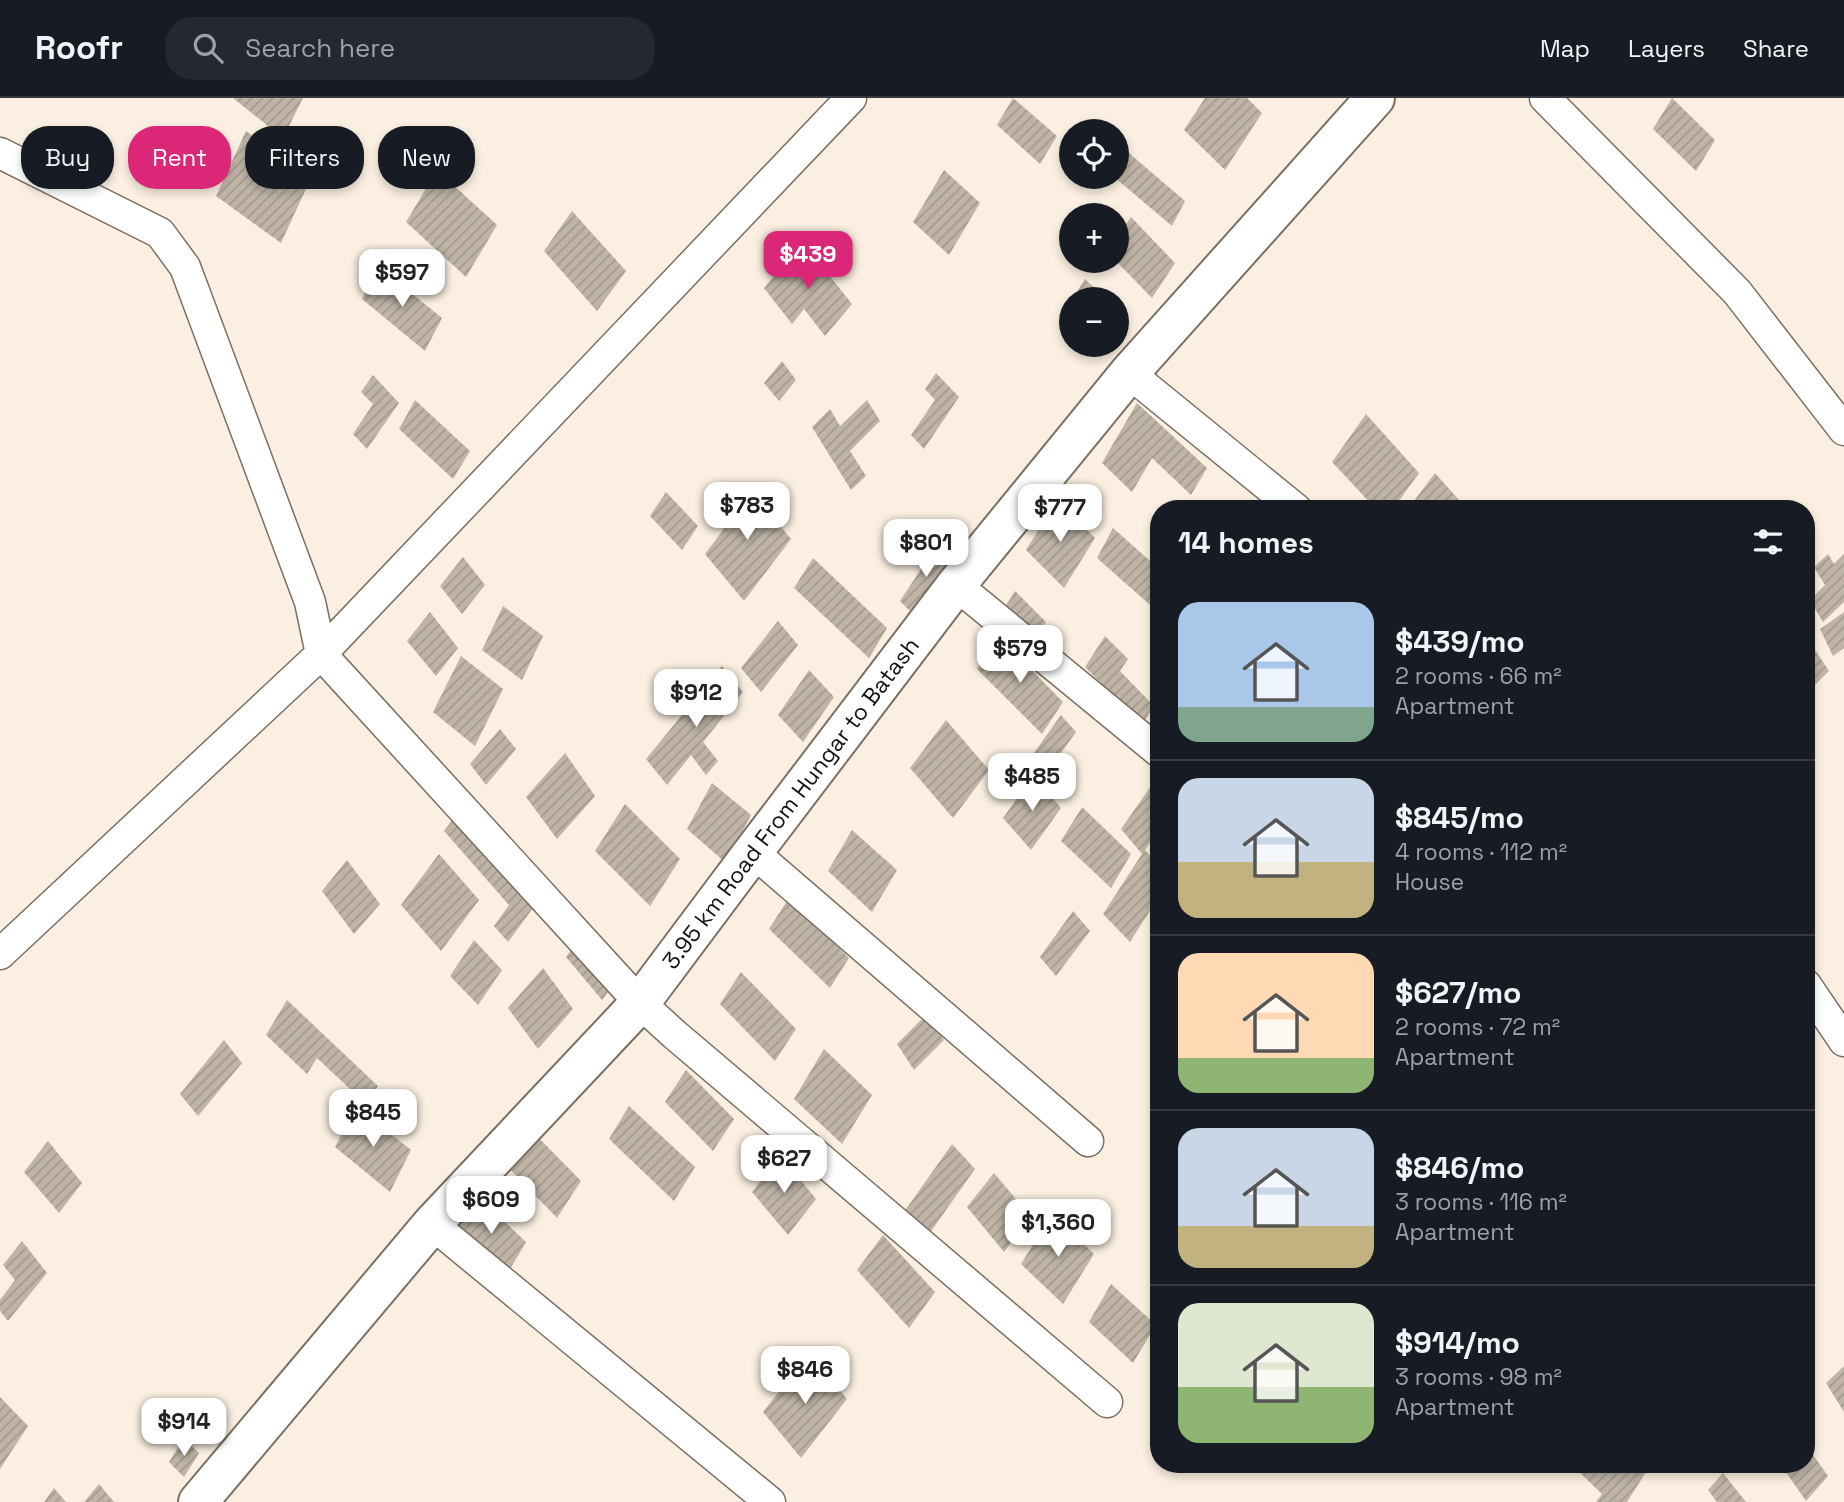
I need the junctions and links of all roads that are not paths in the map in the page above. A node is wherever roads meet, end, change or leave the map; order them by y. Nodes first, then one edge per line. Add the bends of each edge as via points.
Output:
1 (851, 98) edge
2 (1375, 98) edge
3 (1545, 98) edge
4 (0, 153) edge
5 (1129, 373) junction
6 (1844, 430) edge
7 (1285, 500) edge
8 (956, 585) junction
9 (321, 654) junction
10 (1150, 744) edge
11 (753, 852) junction
12 (0, 954) edge
13 (1815, 998) edge
14 (640, 1003) junction
15 (1844, 1041) edge
16 (1088, 1141) dead end
17 (432, 1224) junction
18 (1107, 1402) dead end
19 (198, 1502) edge
20 (770, 1502) edge

1 - 9 street
2 - 5 street, 3.95 km Road From Hungar to Batash
3 - 6 street via 1737,292
4 - 9 street via 160,233 185,267 310,602
5 - 7 street
5 - 8 street, 3.95 km Road From Hungar to Batash
8 - 10 street
8 - 11 street, 3.95 km Road From Hungar to Batash
9 - 12 street
9 - 14 street
11 - 14 street, 3.95 km Road From Hungar to Batash
11 - 16 street
13 - 15 street
14 - 17 street, 3.95 km Road From Hungar to Batash
14 - 18 street
17 - 19 street, 3.95 km Road From Hungar to Batash
17 - 20 street

